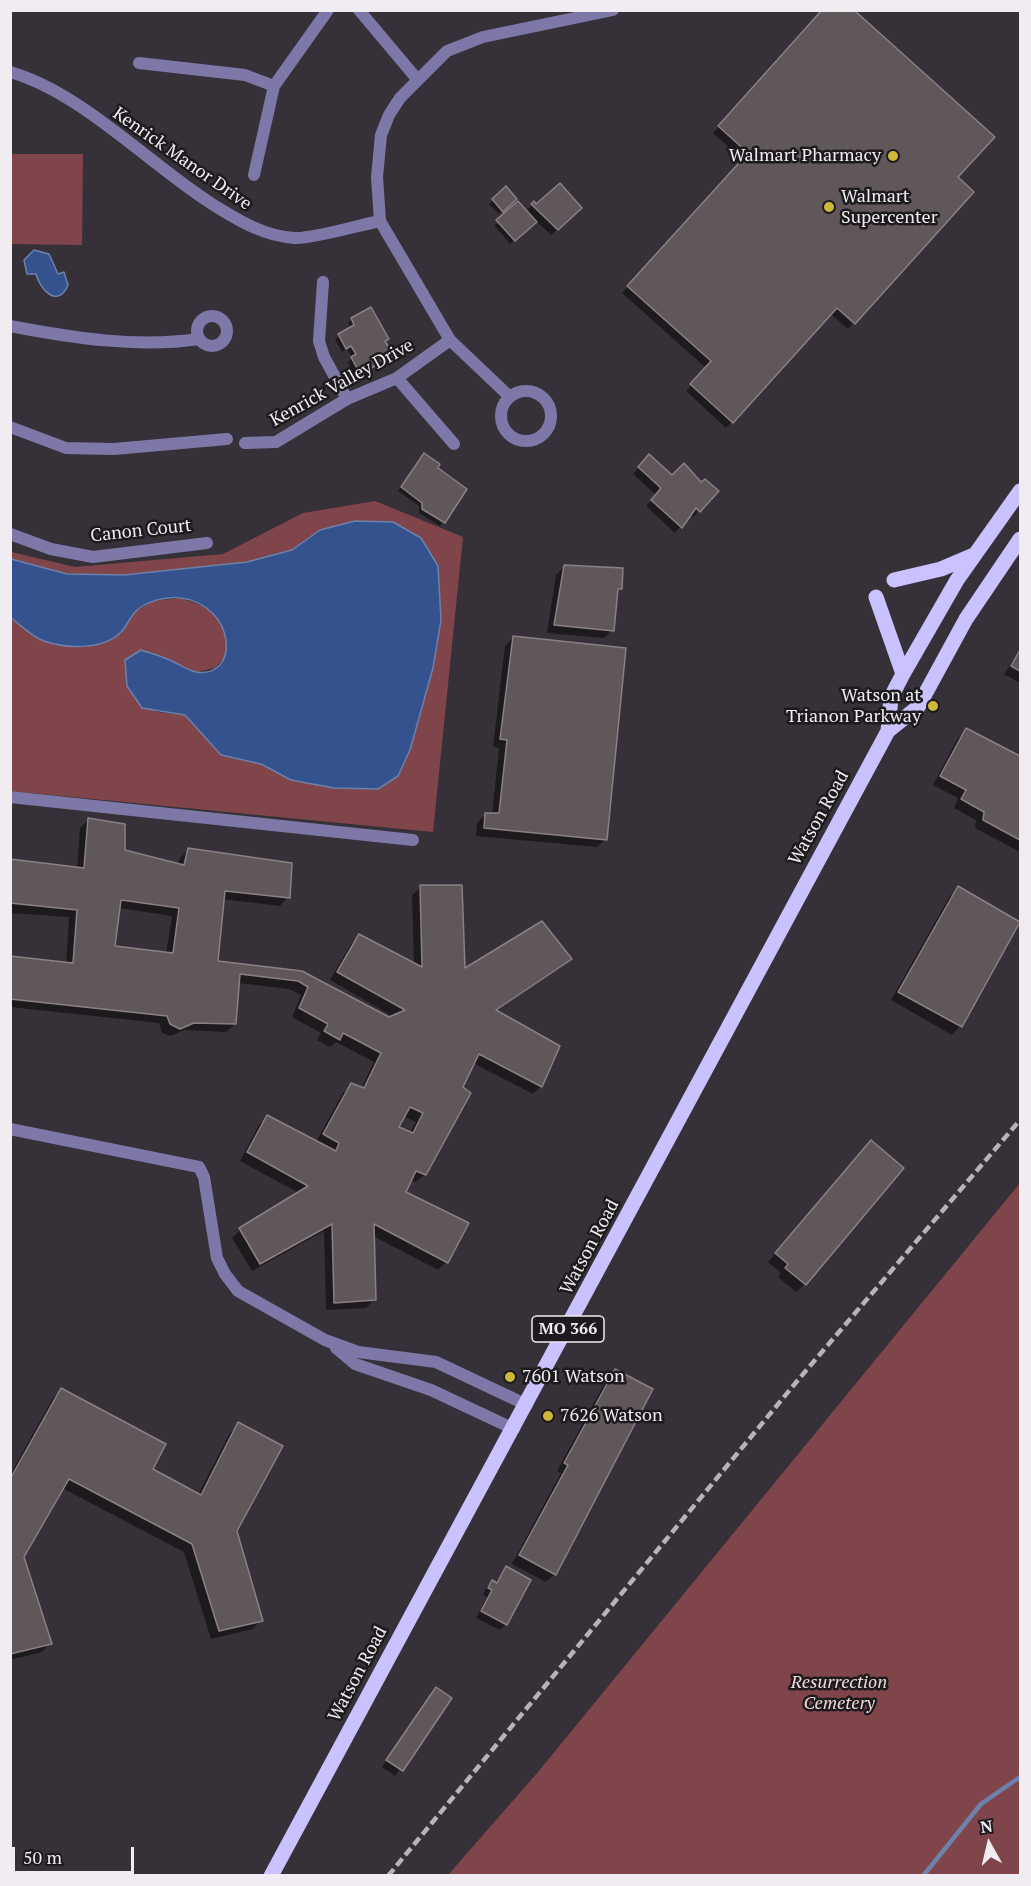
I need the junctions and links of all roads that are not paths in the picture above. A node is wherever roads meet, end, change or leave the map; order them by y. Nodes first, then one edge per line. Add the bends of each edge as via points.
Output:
1 (328, 10) edge
2 (359, 10) edge
3 (613, 10) edge
4 (139, 63) dead end
5 (10, 72) edge
6 (417, 79) junction
7 (274, 86) junction
8 (254, 176) dead end
9 (380, 221) junction
10 (323, 282) dead end
11 (10, 326) edge
12 (199, 339) dead end
13 (450, 340) junction
14 (397, 378) junction
15 (510, 397) junction
16 (347, 399) junction
17 (10, 427) edge
18 (227, 439) dead end
19 (245, 443) dead end
20 (454, 444) dead end
21 (1020, 491) edge
22 (10, 534) edge
23 (1020, 539) edge
24 (207, 543) dead end
25 (974, 555) junction
26 (894, 580) dead end
27 (876, 597) dead end
28 (903, 674) junction
29 (888, 731) junction
30 (10, 797) edge
31 (413, 840) dead end
32 (10, 1129) edge
33 (326, 1340) junction
34 (527, 1404) junction
35 (514, 1429) junction
36 (271, 1875) edge

1 - 7 street
2 - 6 street
3 - 6 street via 483,38 447,51
4 - 7 street via 245,75
5 - 9 street, Kenrick Manor Drive via 33,79 78,106 190,190 248,227 296,238
6 - 9 street via 389,115 381,135 377,177
7 - 8 street
9 - 13 street
10 - 16 street via 319,341
11 - 12 street via 104,341 171,343
13 - 14 street, Kenrick Valley Drive
13 - 15 street
14 - 16 street, Kenrick Valley Drive
14 - 20 street
15 - 15 street via 501,419 509,434 524,441 540,437 552,417 547,401 525,391
16 - 19 street, Kenrick Valley Drive via 276,442
17 - 18 street via 66,448 114,449
21 - 25 main road, Watson Road / MO 366
22 - 24 street, Canon Court via 51,549 93,557
23 - 29 main road, Watson Road / MO 366 via 966,619 918,707
25 - 26 main road via 940,569
25 - 28 main road, Watson Road / MO 366
27 - 28 main road
28 - 29 main road, Watson Road / MO 366 via 891,697
29 - 34 main road, Watson Road / MO 366
30 - 31 street
32 - 33 street via 199,1167 217,1258 232,1284
33 - 34 street via 358,1352 436,1362
33 - 35 street via 355,1364 431,1390
34 - 35 main road, Watson Road / MO 366
35 - 36 main road, Watson Road / MO 366

